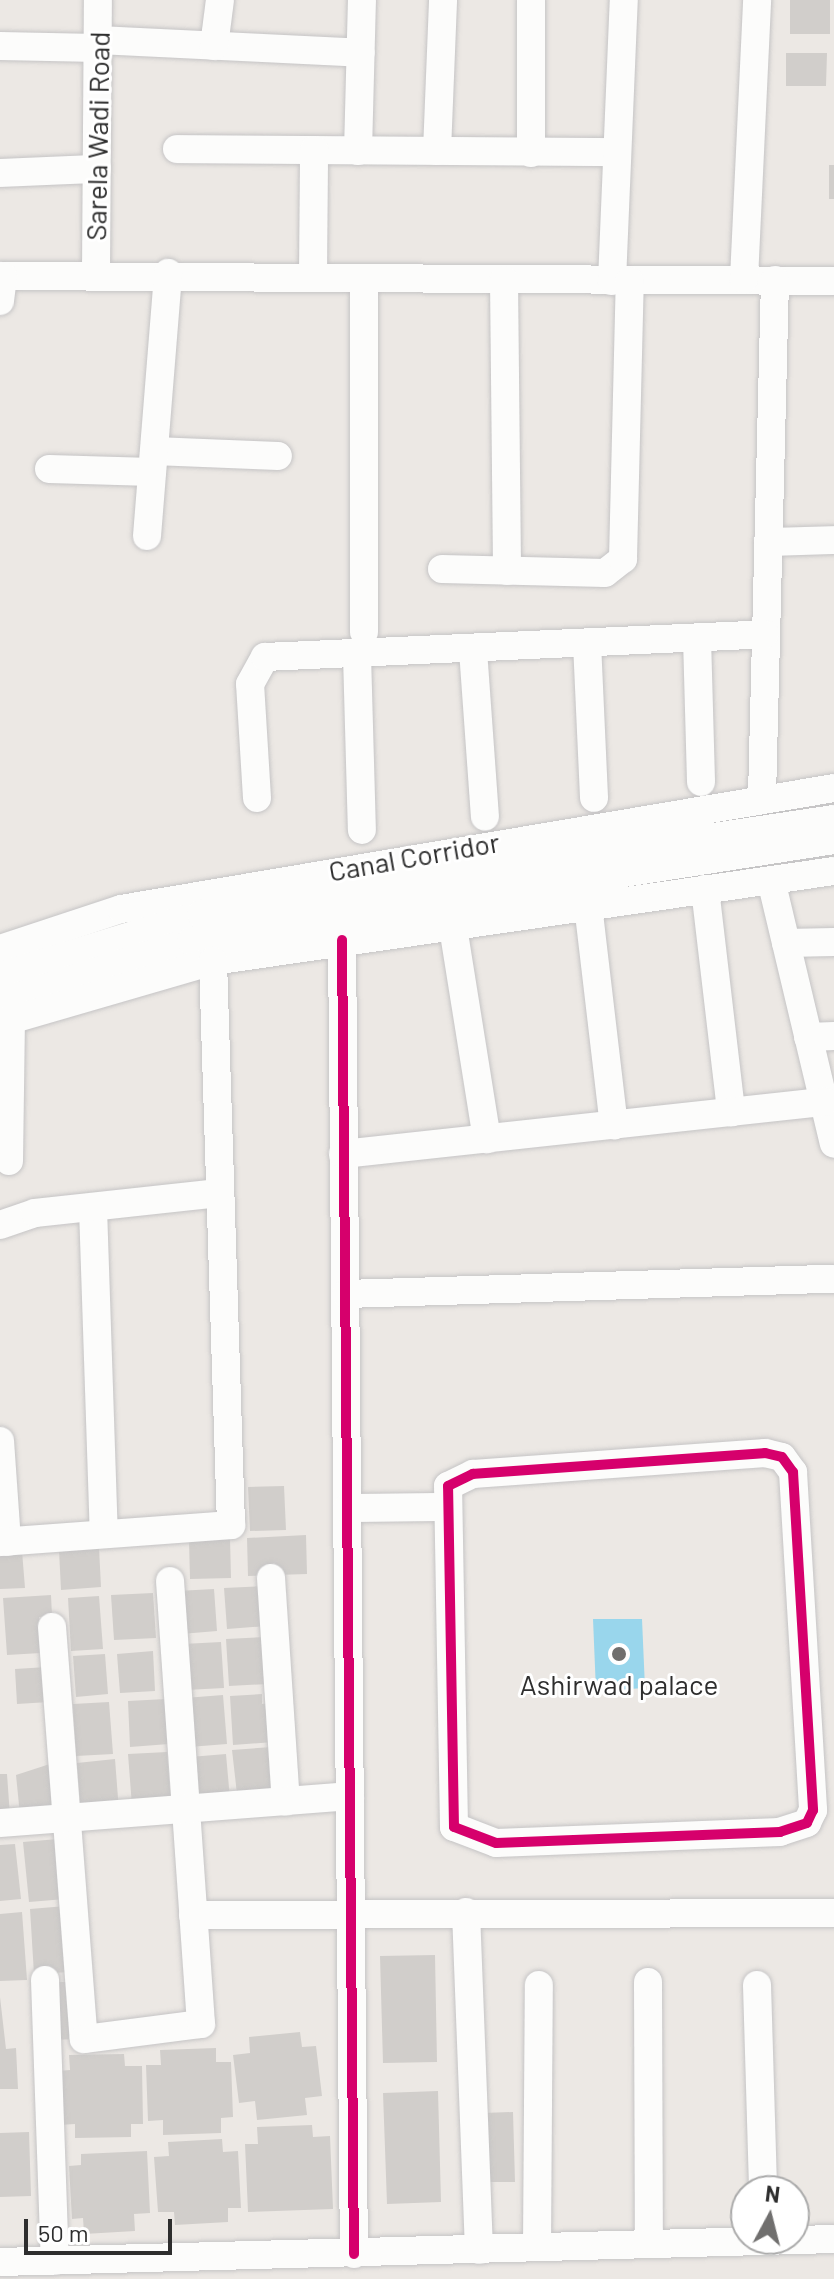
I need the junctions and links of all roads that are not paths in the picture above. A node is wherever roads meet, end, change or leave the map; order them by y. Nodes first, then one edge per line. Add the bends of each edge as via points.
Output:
1 (98, 0) edge
2 (220, 0) edge
3 (362, 0) edge
4 (443, 0) edge
5 (531, 0) edge
6 (624, 0) edge
7 (757, 0) edge
8 (98, 44) junction
9 (0, 46) edge
10 (214, 46) junction
11 (361, 53) junction
12 (177, 149) dead end
13 (314, 150) junction
14 (358, 151) junction
15 (437, 151) junction
16 (617, 152) junction
17 (531, 153) junction
18 (97, 169) junction
19 (0, 173) edge
20 (96, 272) junction
21 (168, 273) junction
22 (313, 275) junction
23 (364, 278) junction
24 (744, 279) junction
25 (504, 280) junction
26 (775, 280) junction
27 (621, 281) junction
28 (834, 281) edge
29 (1, 284) edge
30 (278, 456) dead end
31 (153, 462) junction
32 (49, 469) dead end
33 (147, 536) dead end
34 (834, 540) edge
35 (768, 542) junction
36 (442, 569) dead end
37 (507, 571) junction
38 (764, 634) junction
39 (697, 638) junction
40 (360, 643) junction
41 (587, 643) junction
42 (473, 650) junction
43 (701, 782) dead end
44 (834, 788) edge
45 (762, 797) junction
46 (257, 798) dead end
47 (594, 798) dead end
48 (485, 817) dead end
49 (834, 819) edge
50 (362, 830) dead end
51 (834, 840) edge
52 (834, 871) edge
53 (771, 880) junction
54 (705, 889) junction
55 (588, 905) junction
56 (453, 927) junction
57 (342, 940) junction
58 (834, 942) edge
59 (786, 943) junction
60 (0, 949) edge
61 (213, 961) junction
62 (0, 976) edge
63 (4, 1015) edge
64 (821, 1037) edge
65 (824, 1102) junction
66 (731, 1112) junction
67 (614, 1125) junction
68 (487, 1139) junction
69 (834, 1144) edge
70 (343, 1154) junction
71 (9, 1161) dead end
72 (219, 1193) junction
73 (93, 1208) junction
74 (0, 1225) edge
75 (834, 1279) edge
76 (346, 1294) junction
77 (0, 1441) edge
78 (446, 1507) junction
79 (347, 1508) junction
80 (104, 1534) junction
81 (4, 1542) edge
82 (271, 1578) dead end
83 (170, 1581) dead end
84 (52, 1627) dead end
85 (821, 1762) edge
86 (350, 1796) junction
87 (286, 1801) junction
88 (186, 1809) junction
89 (70, 1819) junction
90 (0, 1823) edge
91 (351, 1912) junction
92 (466, 1912) junction
93 (834, 1913) edge
94 (193, 1915) junction
95 (45, 1980) dead end
96 (648, 1982) dead end
97 (539, 1985) dead end
98 (757, 1985) dead end
99 (763, 2175) edge
100 (810, 2239) edge
101 (834, 2239) edge
102 (730, 2240) edge
103 (649, 2243) junction
104 (537, 2247) junction
105 (479, 2250) junction
106 (354, 2254) junction
107 (55, 2261) junction
108 (0, 2262) edge
109 (94, 2270) edge

1 - 8 street, Sarela Wadi Road
2 - 10 street
3 - 11 street
4 - 15 street
5 - 17 street
6 - 16 street
7 - 24 street
8 - 9 street
8 - 10 street
8 - 18 street, Sarela Wadi Road
10 - 11 street
11 - 14 street
12 - 13 street
13 - 14 street
13 - 22 street
14 - 15 street
15 - 17 street
16 - 17 street
16 - 27 street
18 - 19 street
18 - 20 street, Sarela Wadi Road
20 - 21 street
20 - 29 street
21 - 22 street
21 - 31 street
22 - 23 street
23 - 25 street
23 - 40 street
24 - 26 street
24 - 27 street
25 - 27 street
25 - 37 street
26 - 28 street
26 - 35 street
27 - 37 street via 623,559 605,573
30 - 31 street
31 - 32 street
31 - 33 street
34 - 35 street
35 - 38 street
36 - 37 street
38 - 39 street
38 - 45 street
39 - 41 street
39 - 43 street
40 - 42 street
40 - 46 street via 256,662 250,684
40 - 50 street
41 - 42 street
41 - 47 street
42 - 48 street
44 - 45 street, Canal Corridor
45 - 60 street, Canal Corridor via 121,909
49 - 62 street via 201,914
51 - 63 street via 191,941
52 - 53 street
53 - 54 street
53 - 59 street
54 - 55 street
54 - 66 street
55 - 56 street
55 - 67 street
56 - 57 street
56 - 68 street
57 - 61 street
57 - 70 street
58 - 59 street
59 - 64 street
61 - 63 street
61 - 72 street
63 - 71 street
64 - 65 street
65 - 66 street
65 - 69 street
66 - 67 street
67 - 68 street
68 - 70 street
70 - 76 street
72 - 73 street
72 - 80 street via 231,1525
73 - 74 street via 8,1217
73 - 80 street
75 - 76 street
76 - 79 street
77 - 81 street
78 - 79 street
78 - 85 street via 448,1486 473,1474 782,1457 793,1472
78 - 85 street via 452,1815 454,1827 469,1839 795,1830 813,1810
79 - 86 street
80 - 81 street
82 - 87 street
83 - 88 street
84 - 89 street
86 - 87 street
86 - 91 street
87 - 88 street
88 - 89 street
88 - 94 street
89 - 90 street
89 - 94 street via 84,2039 201,2024
91 - 92 street
91 - 94 street
91 - 106 street
92 - 93 street
92 - 105 street
95 - 107 street
96 - 103 street
97 - 104 street
98 - 99 street
100 - 101 street
102 - 103 street
103 - 104 street
104 - 105 street
105 - 106 street
106 - 109 street
107 - 108 street
107 - 109 street

